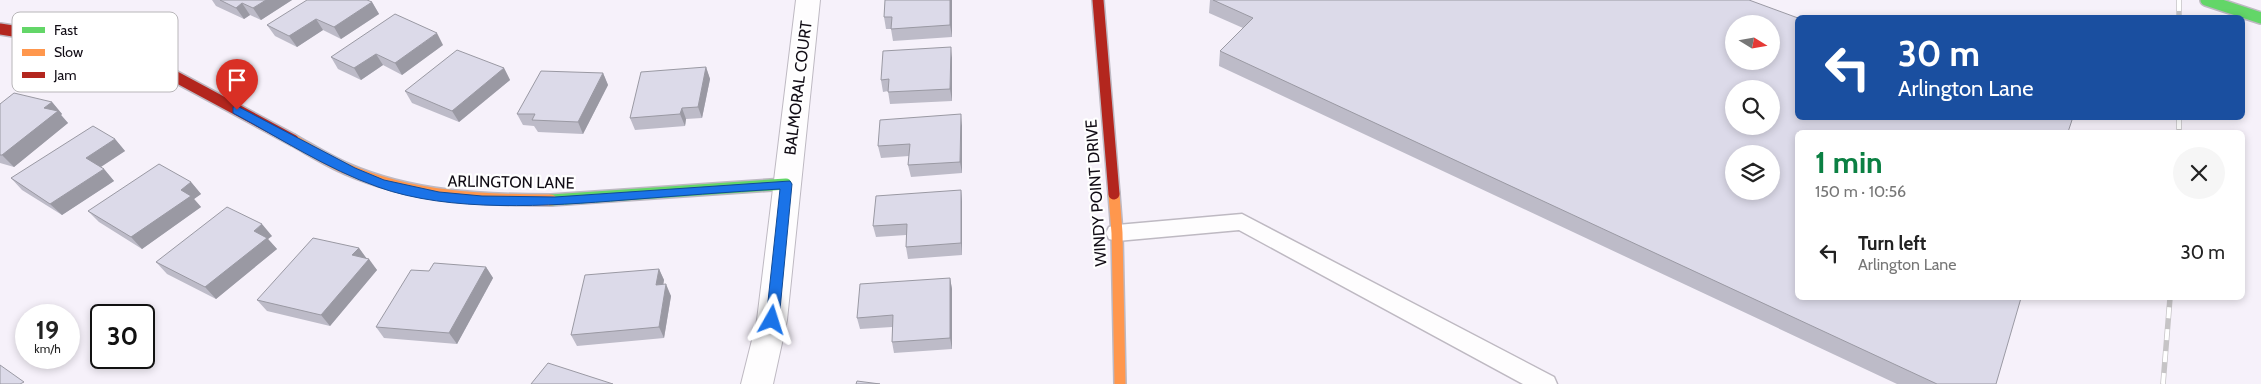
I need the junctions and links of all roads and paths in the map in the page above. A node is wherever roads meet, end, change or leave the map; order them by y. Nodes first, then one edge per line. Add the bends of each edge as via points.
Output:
1 (808, 0) edge
2 (1098, 0) edge
3 (2206, 0) edge
4 (2261, 18) edge
5 (178, 78) edge
6 (786, 184) junction
7 (1117, 233) junction
8 (756, 384) edge
9 (1120, 384) edge
10 (1545, 384) edge

1 - 6 street, BALMORAL COURT
2 - 7 street, WINDY POINT DRIVE
3 - 4 street
5 - 6 street, ARLINGTON LANE via 351,171 381,184 431,195 482,200 555,201
6 - 8 street, BALMORAL COURT via 772,320
7 - 9 street, WINDY POINT DRIVE
7 - 10 lane via 1242,222

